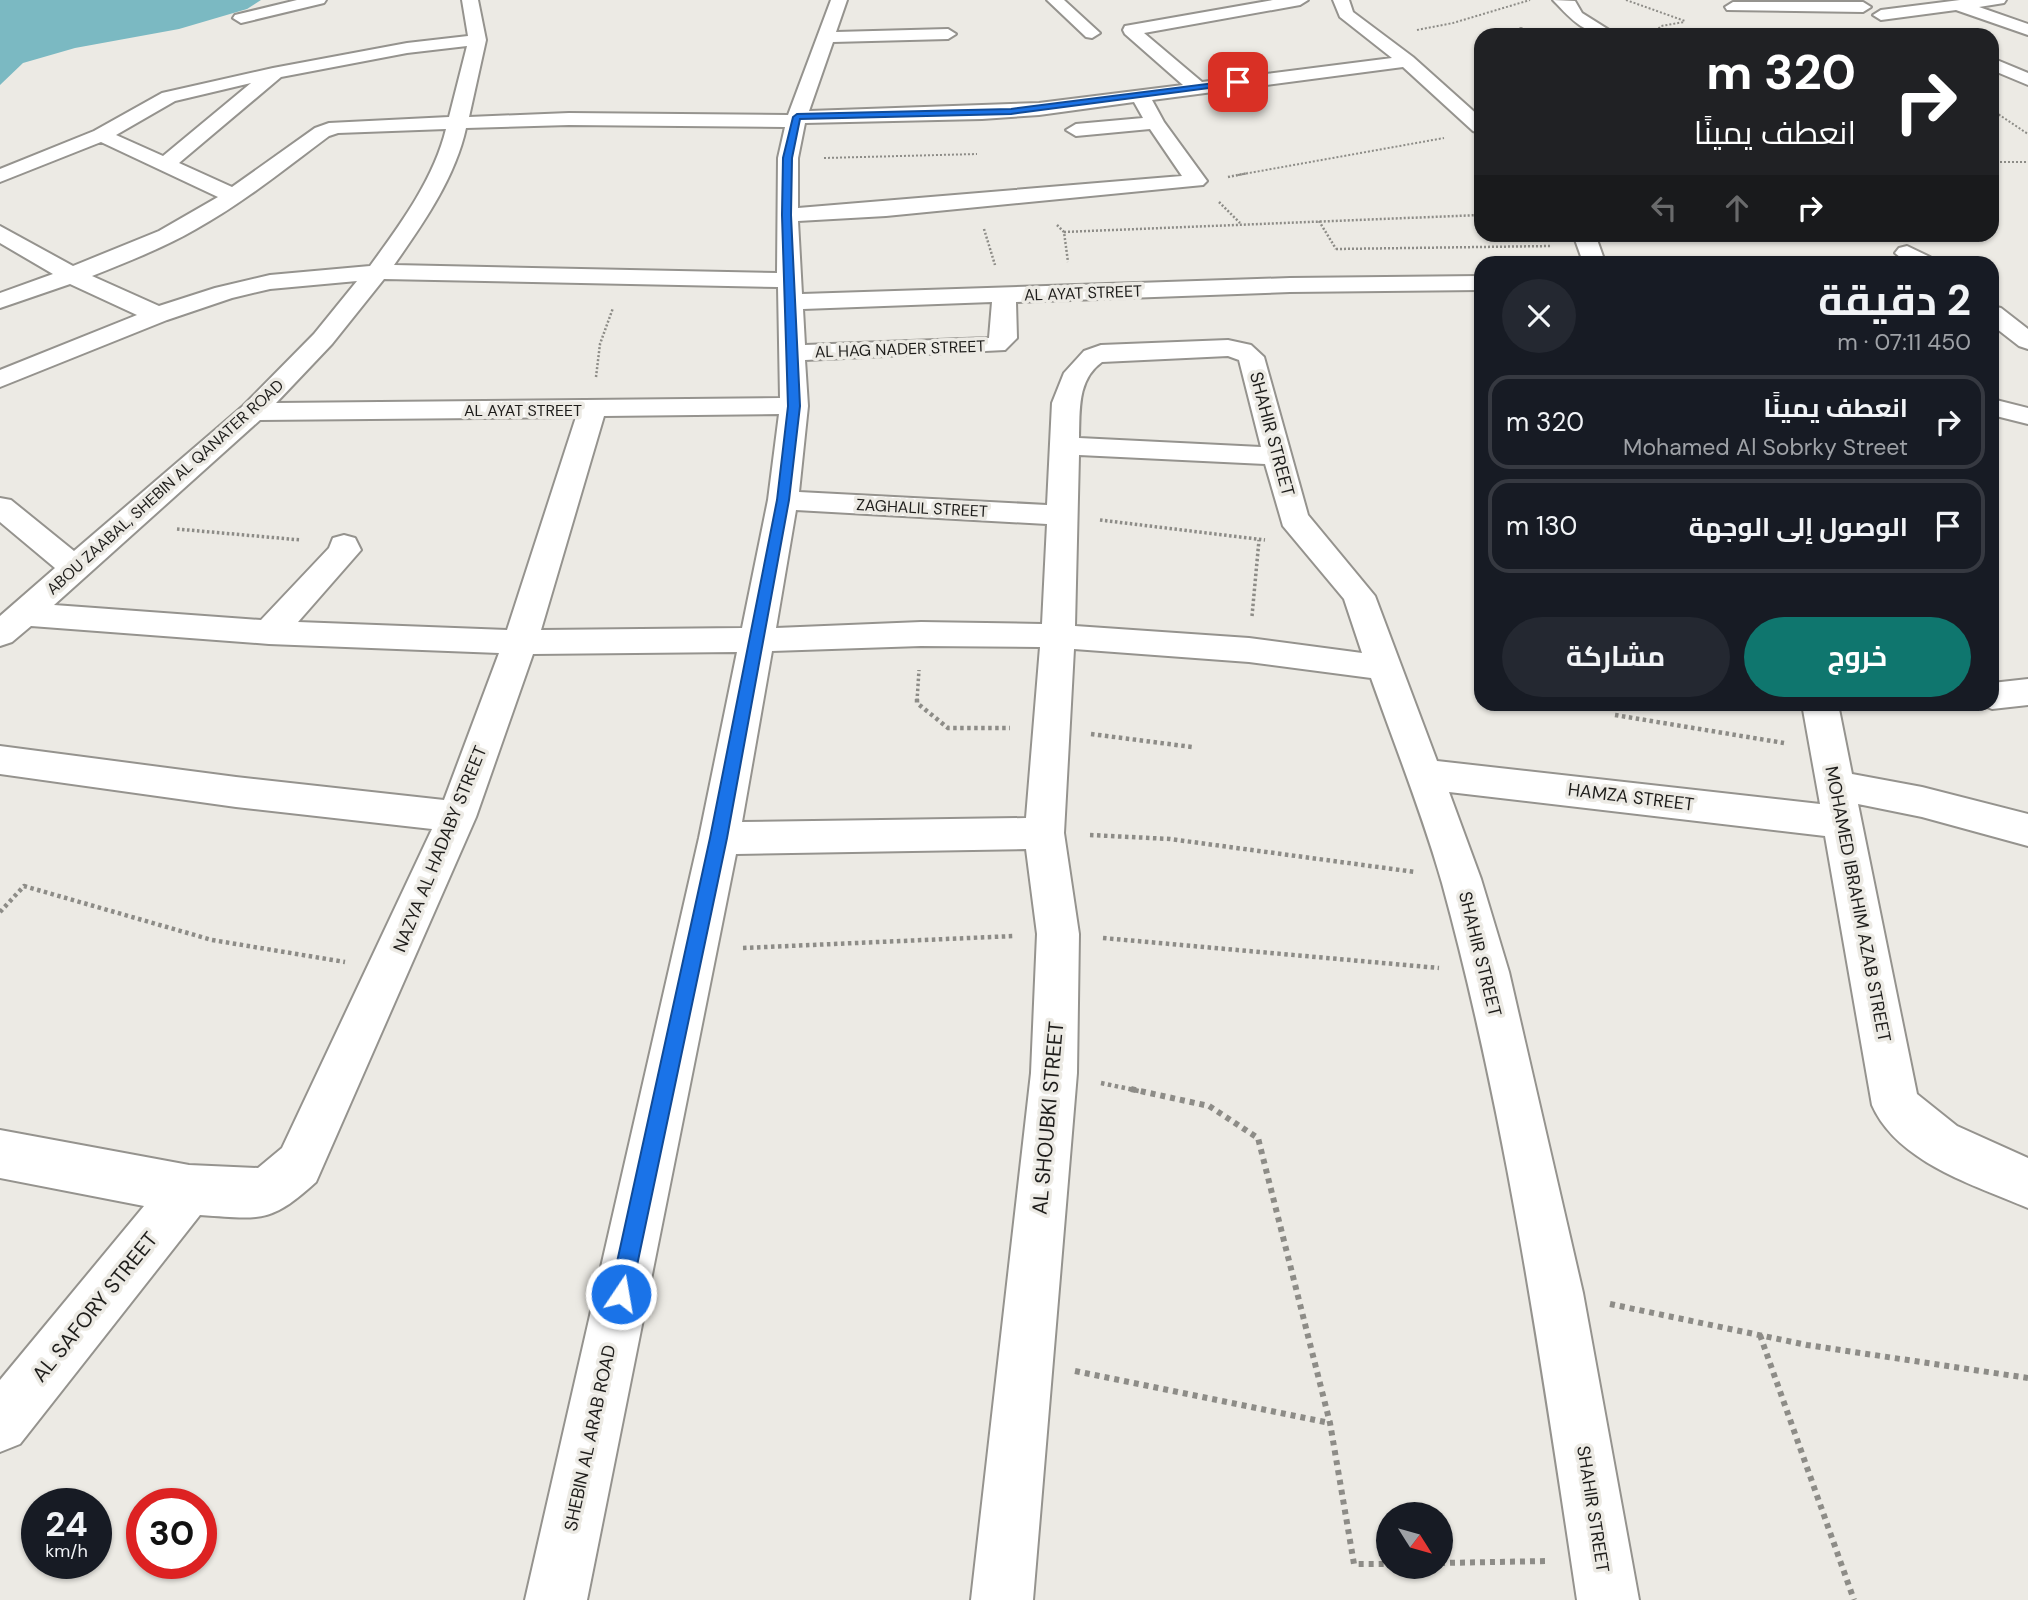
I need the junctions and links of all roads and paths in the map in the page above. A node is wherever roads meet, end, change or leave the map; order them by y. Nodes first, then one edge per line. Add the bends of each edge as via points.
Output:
1 (318, 0) edge
2 (470, 0) edge
3 (839, 0) edge
4 (1055, 0) edge
5 (1300, 0) edge
6 (1341, 0) edge
7 (1531, 0) edge
8 (1561, 0) edge
9 (1626, 0) edge
10 (1998, 0) edge
11 (1855, 4) edge
12 (1958, 5) junction
13 (1176, 6) dead end
14 (1733, 7) dead end
15 (1881, 15) junction
16 (241, 18) dead end
17 (1196, 18) junction
18 (1453, 23) dead end
19 (1596, 28) edge
20 (1659, 28) edge
21 (1911, 28) edge
22 (2028, 30) edge
23 (1092, 33) dead end
24 (948, 34) dead end
25 (824, 37) junction
26 (477, 40) junction
27 (1407, 61) junction
28 (1999, 67) edge
29 (275, 73) junction
30 (1426, 79) junction
31 (1400, 82) dead end
32 (2028, 82) edge
33 (1999, 84) edge
34 (1196, 88) junction
35 (1346, 88) dead end
36 (1147, 109) junction
37 (1999, 115) edge
38 (796, 119) junction
39 (1474, 122) edge
40 (458, 123) junction
41 (1076, 130) dead end
42 (2028, 134) edge
43 (101, 135) junction
44 (1455, 136) dead end
45 (978, 154) dead end
46 (788, 158) junction
47 (1999, 162) edge
48 (2028, 162) edge
49 (166, 164) junction
50 (0, 176) edge
51 (1196, 181) junction
52 (234, 196) junction
53 (976, 201) junction
54 (787, 215) junction
55 (1474, 215) edge
56 (1319, 220) junction
57 (1063, 232) dead end
58 (1, 235) edge
59 (1589, 248) edge
60 (377, 272) junction
61 (71, 275) junction
62 (624, 278) junction
63 (1474, 283) edge
64 (791, 291) junction
65 (1004, 296) junction
66 (0, 301) edge
67 (158, 315) junction
68 (1999, 318) edge
69 (2028, 341) edge
70 (1242, 350) joint
71 (794, 353) junction
72 (0, 379) edge
73 (794, 406) junction
74 (1999, 409) edge
75 (592, 410) junction
76 (253, 412) junction
77 (2028, 416) edge
78 (1063, 446) junction
79 (1277, 456) junction
80 (783, 500) junction
81 (0, 507) edge
82 (1062, 515) junction
83 (127, 524) junction
84 (1304, 535) junction
85 (1259, 540) junction
86 (344, 545) joint
87 (76, 569) junction
88 (12, 624) edge
89 (270, 632) junction
90 (1058, 636) junction
91 (756, 640) junction
92 (520, 642) junction
93 (1249, 650) junction
94 (1386, 668) junction
95 (2028, 692) edge
96 (1999, 695) edge
97 (1821, 711) edge
98 (1615, 715) dead end
99 (0, 761) edge
100 (1422, 774) junction
101 (1836, 786) junction
102 (457, 817) junction
103 (2028, 830) edge
104 (1044, 833) junction
105 (719, 838) junction
106 (1461, 879) junction
107 (0, 912) edge
108 (1058, 934) junction
109 (693, 950) junction
110 (390, 969) junction
111 (1487, 972) junction
112 (1054, 1073) junction
113 (0, 1154) edge
114 (2028, 1183) edge
115 (189, 1190) junction
116 (1557, 1293) junction
117 (1760, 1335) junction
118 (1026, 1362) junction
119 (2028, 1378) edge
120 (1330, 1423) junction
121 (0, 1424) edge
122 (1376, 1564) edge
123 (1453, 1564) edge
124 (1604, 1580) edge
125 (556, 1600) edge
126 (1002, 1600) edge
127 (1854, 1600) edge

1 - 16 street
2 - 26 street, ABOU ZAABAL, SHEBIN AL QANATER ROAD
3 - 25 street, SHEBIN AL ARAB ROAD
4 - 23 street
5 - 17 street
6 - 27 street via 1346,14
7 - 18 path
8 - 19 street via 1575,16
9 - 20 path via 1685,21
10 - 12 street
11 - 14 street
11 - 15 street
12 - 15 street
12 - 22 street
13 - 17 street
15 - 21 street
17 - 34 street via 1131,30
24 - 25 street
25 - 38 street, SHEBIN AL ARAB ROAD
26 - 29 street
26 - 40 street, ABOU ZAABAL, SHEBIN AL QANATER ROAD
27 - 30 street
27 - 34 street
28 - 32 street
29 - 43 street via 169,97
29 - 49 street
30 - 31 street
30 - 39 street
32 - 33 street
34 - 36 street
35 - 36 street
36 - 38 street via 1067,106
36 - 41 street
36 - 51 street
37 - 42 path
38 - 40 street
38 - 46 street, SHEBIN AL ARAB ROAD
40 - 52 street via 329,129
40 - 60 street, ABOU ZAABAL, SHEBIN AL QANATER ROAD via 428,195
43 - 49 street
43 - 50 street
44 - 51 path via 1258,174
45 - 46 path
46 - 54 street, SHEBIN AL ARAB ROAD
47 - 48 path
49 - 52 street
51 - 53 street
52 - 61 street via 187,225
53 - 54 street
53 - 65 path
54 - 64 street, SHEBIN AL ARAB ROAD
55 - 56 path
56 - 57 path
56 - 59 path via 1336,248
58 - 61 street
60 - 62 street, AL AYAT STREET
60 - 67 street, AL AYAT STREET via 270,282
60 - 76 street, ABOU ZAABAL, SHEBIN AL QANATER ROAD via 323,339
61 - 66 street
61 - 67 street
62 - 64 street, AL AYAT STREET
62 - 75 path via 600,344
63 - 65 street, AL AYAT STREET
64 - 65 street, AL AYAT STREET
64 - 71 street, SHEBIN AL ARAB ROAD
65 - 71 street, AL HAG NADER STREET via 1004,338 996,345
67 - 72 street, AL AYAT STREET
68 - 69 street
70 - 78 street, AL SHOUBKI STREET via 1094,356 1077,371 1070,386
70 - 79 street, SHAHIR STREET via 1251,356
71 - 73 street, SHEBIN AL ARAB ROAD
73 - 75 street, AL AYAT STREET
73 - 80 street, SHEBIN AL ARAB ROAD
74 - 77 street
75 - 76 street, AL AYAT STREET
75 - 92 street, NAZYA AL HADABY STREET
76 - 83 street, ABOU ZAABAL, SHEBIN AL QANATER ROAD
78 - 79 street
78 - 82 street, AL SHOUBKI STREET
79 - 84 street, SHAHIR STREET via 1293,515
80 - 82 street, ZAGHALIL STREET
80 - 91 street, SHEBIN AL ARAB ROAD
81 - 87 street
82 - 85 path
82 - 90 street, AL SHOUBKI STREET
83 - 86 path
83 - 87 street, ABOU ZAABAL, SHEBIN AL QANATER ROAD
84 - 85 path
84 - 94 street, SHAHIR STREET via 1359,596
85 - 93 path
86 - 89 street via 345,550
87 - 88 street, ABOU ZAABAL, SHEBIN AL QANATER ROAD
88 - 89 street
89 - 92 street
90 - 91 street via 920,634
90 - 93 street
90 - 104 street, AL SHOUBKI STREET
91 - 92 street
91 - 105 street, SHEBIN AL ARAB ROAD
92 - 102 street, NAZYA AL HADABY STREET
93 - 94 street
94 - 100 street, SHAHIR STREET
95 - 96 street
97 - 101 street, MOHAMED IBRAHIM AZAB STREET
98 - 101 path
99 - 102 street
100 - 101 street, HAMZA STREET
100 - 106 street, SHAHIR STREET
101 - 103 street, HAMZA STREET
101 - 114 street, MOHAMED IBRAHIM AZAB STREET via 1896,1105 1931,1138
102 - 110 street, NAZYA AL HADABY STREET
104 - 105 street
104 - 106 path via 1170,838
104 - 108 street, AL SHOUBKI STREET
105 - 109 street, SHEBIN AL ARAB ROAD
106 - 111 street, SHAHIR STREET
107 - 110 path via 24,886 212,940
108 - 109 path
108 - 111 path
108 - 112 street, AL SHOUBKI STREET
109 - 125 street, SHEBIN AL ARAB ROAD
110 - 115 street, NAZYA AL HADABY STREET via 299,1166 272,1189 255,1194
111 - 116 street, SHAHIR STREET
112 - 118 street, AL SHOUBKI STREET
112 - 120 path via 1209,1106 1258,1139
113 - 115 street, NAZYA AL HADABY STREET
115 - 121 street, AL SAFORY STREET
116 - 117 path
116 - 124 street, SHAHIR STREET
117 - 119 path
117 - 127 path
118 - 120 path
118 - 126 street, AL SHOUBKI STREET
120 - 122 path via 1354,1564
123 - 124 path

